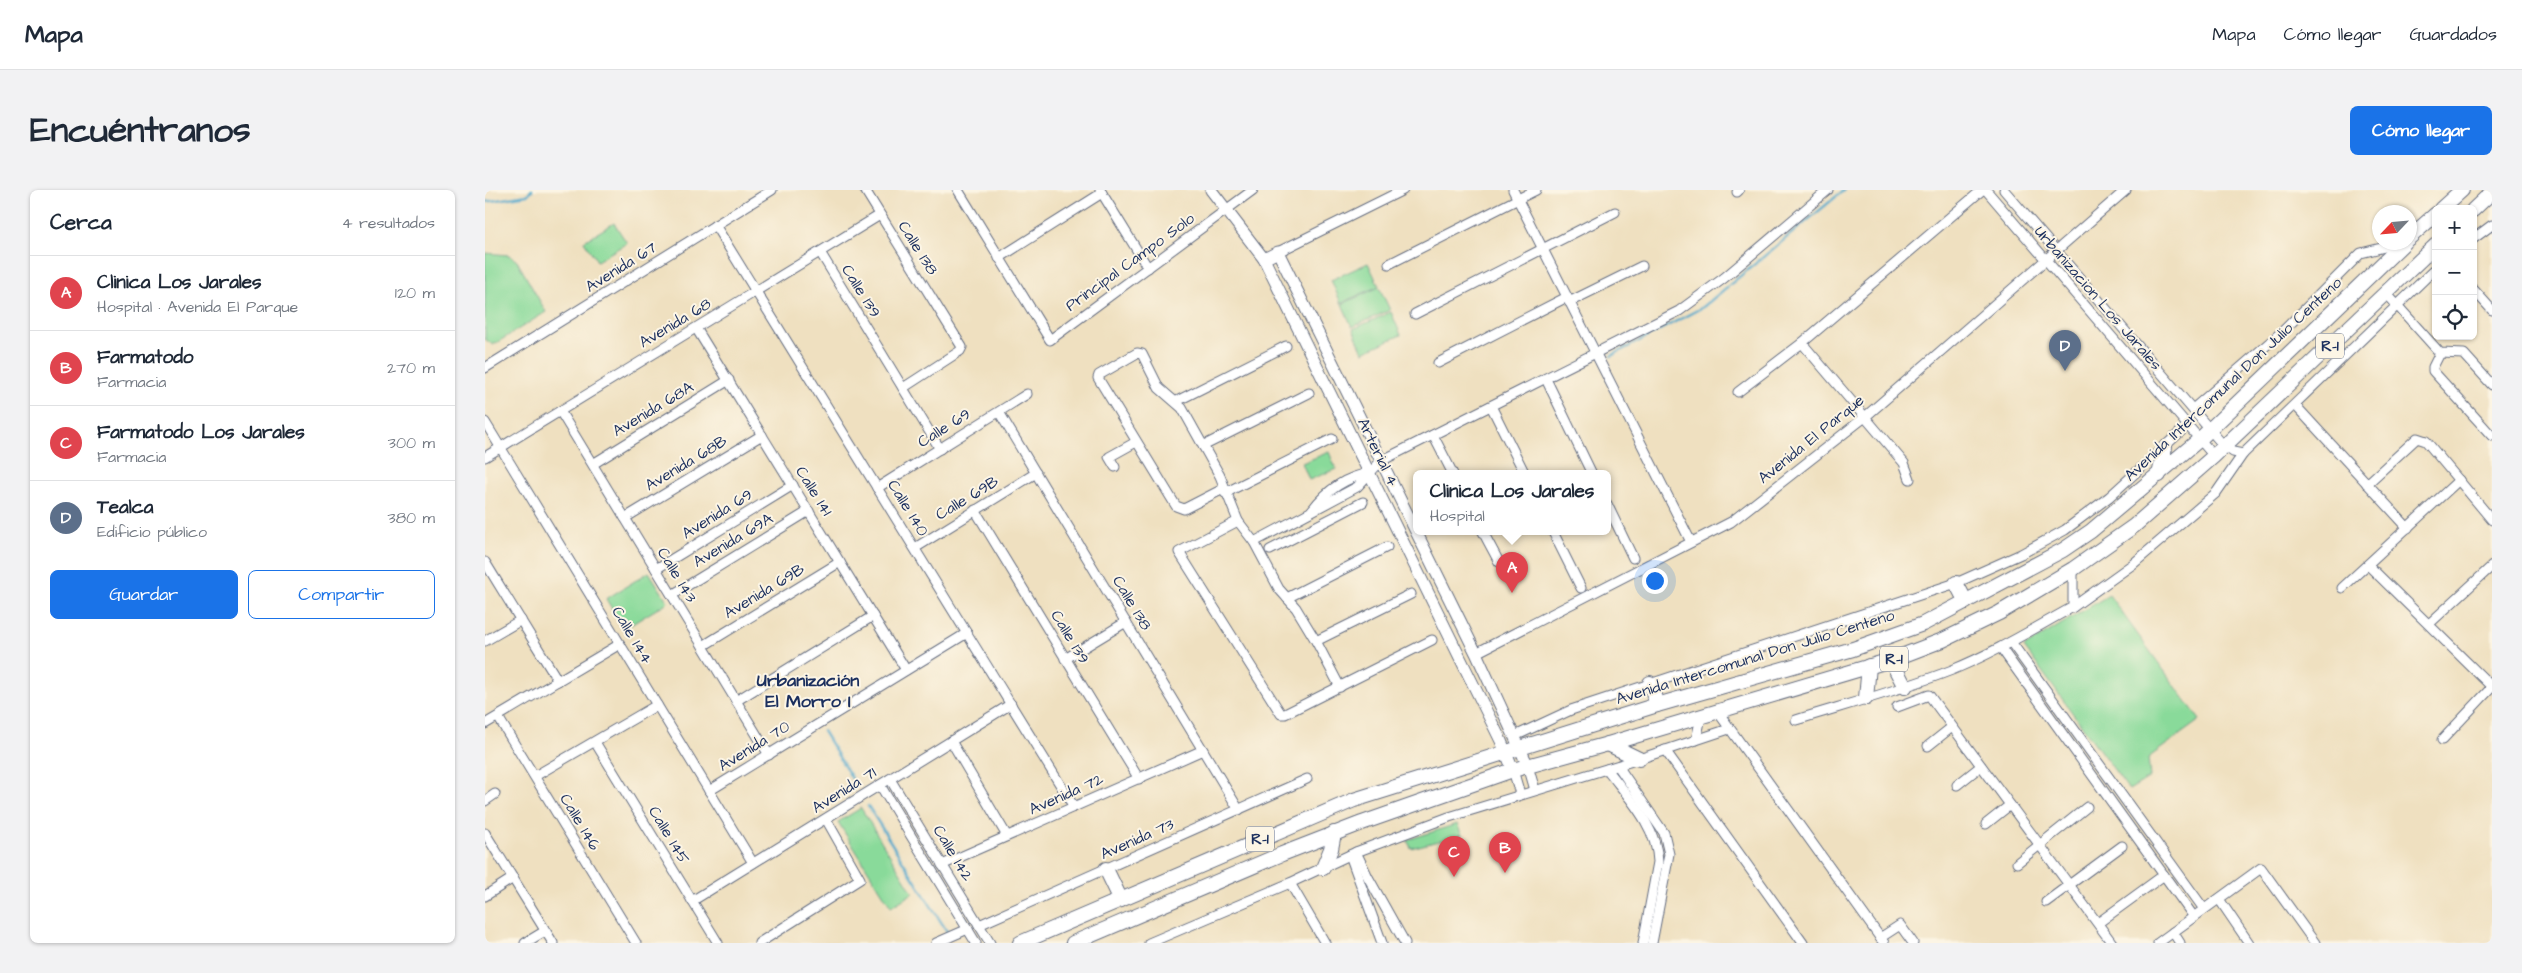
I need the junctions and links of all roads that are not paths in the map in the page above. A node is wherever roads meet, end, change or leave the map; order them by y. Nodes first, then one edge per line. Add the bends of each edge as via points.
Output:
1 (773, 190) edge
2 (865, 190) edge
3 (958, 190) edge
4 (1211, 190) edge
5 (1253, 190) edge
6 (1403, 190) edge
7 (1513, 190) edge
8 (1536, 190) edge
9 (1828, 190) edge
10 (1984, 190) edge
11 (2004, 190) edge
12 (2126, 190) edge
13 (2462, 190) edge
14 (1101, 192) edge
15 (2492, 192) edge
16 (1517, 199) junction
17 (2445, 205) edge
18 (2477, 206) edge
19 (1226, 210) junction
20 (1615, 212) dead end
21 (880, 216) junction
22 (2432, 218) edge
23 (715, 225) junction
24 (2492, 225) edge
25 (2417, 231) edge
26 (2477, 236) edge
27 (1543, 249) junction
28 (2432, 249) edge
29 (2056, 250) junction
30 (2373, 250) edge
31 (2396, 250) edge
32 (820, 252) junction
33 (1278, 252) junction
34 (999, 258) junction
35 (1264, 259) junction
36 (2045, 259) junction
37 (1389, 264) dead end
38 (1642, 266) dead end
39 (1148, 268) junction
40 (2432, 272) edge
41 (756, 291) junction
42 (2386, 292) junction
43 (2477, 293) edge
44 (1568, 300) junction
45 (2397, 306) junction
46 (2492, 310) edge
47 (1415, 314) dead end
48 (696, 328) junction
49 (1802, 343) junction
50 (1286, 346) dead end
51 (2440, 353) junction
52 (1595, 354) junction
53 (1438, 362) dead end
54 (485, 368) edge
55 (1546, 379) junction
56 (729, 380) junction
57 (2492, 385) edge
58 (903, 388) junction
59 (1738, 392) dead end
60 (1309, 393) dead end
61 (1027, 394) dead end
62 (1177, 401) junction
63 (2295, 405) junction
64 (1491, 406) junction
65 (2193, 409) junction
66 (560, 411) junction
67 (999, 412) junction
68 (1865, 416) junction
69 (485, 422) edge
70 (2188, 426) junction
71 (2210, 429) junction
72 (762, 435) junction
73 (1433, 435) junction
74 (2492, 436) edge
75 (1332, 439) dead end
76 (2199, 439) junction
77 (1136, 442) junction
78 (1203, 446) junction
79 (2224, 446) junction
80 (500, 448) junction
81 (940, 448) junction
82 (2165, 448) junction
83 (2243, 454) junction
84 (2214, 456) junction
85 (485, 457) edge
86 (1381, 461) junction
87 (593, 464) junction
88 (1115, 467) dead end
89 (1451, 470) edge
90 (1523, 470) edge
91 (1590, 470) edge
92 (1036, 473) junction
93 (1370, 473) junction
94 (2159, 475) junction
95 (1910, 479) dead end
96 (2459, 480) junction
97 (2367, 484) junction
98 (793, 485) junction
99 (877, 488) junction
100 (1224, 490) junction
101 (1363, 502) dead end
102 (975, 510) junction
103 (809, 511) junction
104 (1611, 512) edge
105 (625, 518) junction
106 (2492, 520) edge
107 (1238, 521) junction
108 (1292, 522) junction
109 (1413, 525) edge
110 (2407, 528) junction
111 (1299, 535) junction
112 (1418, 535) edge
113 (1485, 535) edge
114 (1554, 535) edge
115 (1254, 542) junction
116 (1691, 542) junction
117 (915, 548) junction
118 (1387, 548) dead end
119 (1270, 550) dead end
120 (1633, 558) dead end
121 (485, 562) edge
122 (840, 562) junction
123 (1499, 562) dead end
124 (2368, 565) junction
125 (2492, 566) edge
126 (656, 569) junction
127 (2073, 569) junction
128 (1955, 583) junction
129 (1581, 588) dead end
130 (2342, 588) dead end
131 (1411, 594) dead end
132 (672, 595) junction
133 (1287, 598) junction
134 (1966, 602) junction
135 (2073, 606) junction
136 (873, 616) junction
137 (521, 620) junction
138 (1126, 622) junction
139 (2429, 624) junction
140 (967, 633) junction
141 (1432, 640) dead end
142 (485, 641) edge
143 (1316, 641) junction
144 (2011, 642) junction
145 (620, 644) junction
146 (703, 646) junction
147 (2001, 648) junction
148 (1476, 652) junction
149 (1065, 658) junction
150 (1462, 660) junction
151 (1891, 660) junction
152 (1869, 666) junction
153 (906, 670) junction
154 (558, 681) junction
155 (1650, 684) junction
156 (1341, 687) junction
157 (1905, 687) junction
158 (2492, 687) edge
159 (1866, 698) junction
160 (736, 701) junction
161 (1011, 704) junction
162 (657, 705) junction
163 (1657, 705) junction
164 (1897, 707) dead end
165 (1718, 712) junction
166 (498, 717) junction
167 (1701, 717) junction
168 (1796, 720) dead end
169 (485, 724) edge
170 (1952, 727) junction
171 (1729, 729) junction
172 (1696, 740) junction
173 (2442, 740) dead end
174 (595, 742) junction
175 (951, 742) junction
176 (1518, 742) junction
177 (1608, 744) junction
178 (1928, 746) dead end
179 (1203, 750) junction
180 (1665, 750) junction
181 (1506, 751) junction
182 (769, 755) junction
183 (1639, 759) junction
184 (1528, 766) junction
185 (1619, 766) junction
186 (1981, 766) junction
187 (1607, 769) junction
188 (1513, 770) junction
189 (535, 776) junction
190 (1139, 778) junction
191 (890, 779) junction
192 (1307, 779) dead end
193 (880, 785) junction
194 (1957, 785) dead end
195 (1535, 790) junction
196 (2117, 790) junction
197 (709, 791) junction
198 (495, 794) dead end
199 (1520, 794) junction
200 (2108, 797) junction
201 (485, 801) edge
202 (2010, 805) junction
203 (1074, 807) junction
204 (2087, 807) dead end
205 (1239, 810) junction
206 (826, 819) junction
207 (1986, 824) dead end
208 (485, 833) edge
209 (1335, 833) junction
210 (1007, 836) junction
211 (2040, 845) junction
212 (2122, 846) dead end
213 (1353, 853) junction
214 (2017, 862) dead end
215 (753, 864) junction
216 (942, 865) junction
217 (1323, 868) junction
218 (1106, 869) junction
219 (2164, 875) junction
220 (513, 878) junction
221 (1290, 884) junction
222 (2069, 885) junction
223 (485, 896) edge
224 (2219, 899) junction
225 (1121, 900) junction
226 (692, 901) junction
227 (2046, 902) dead end
228 (2204, 910) junction
229 (2194, 917) junction
230 (2098, 923) junction
231 (979, 925) junction
232 (968, 929) junction
233 (2173, 932) junction
234 (549, 937) edge
235 (1882, 941) edge
236 (525, 943) edge
237 (541, 943) edge
238 (636, 943) edge
239 (718, 943) edge
240 (759, 943) edge
241 (936, 943) edge
242 (976, 943) edge
243 (990, 943) edge
244 (1020, 943) edge
245 (1073, 943) edge
246 (1149, 943) edge
247 (1325, 943) edge
248 (1382, 943) edge
249 (1405, 943) edge
250 (1643, 943) edge
251 (1652, 943) edge
252 (1803, 943) edge
253 (1913, 943) edge
254 (2112, 943) edge
255 (2158, 943) edge
256 (2180, 943) edge
257 (2249, 943) edge
258 (2315, 943) edge

1 - 23 street, Avenida 67
2 - 21 street, Calle 138
3 - 34 street
4 - 19 street, Arterial 4
5 - 19 street, Principal Campo Solo
6 - 33 street
7 - 16 street
8 - 16 street
9 - 52 street via 1700,297
10 - 36 street, Urbanizacion Los Jarales
10 - 49 street
11 - 29 street, Urbanizacion Los Jarales
12 - 29 street, Avenida El Parque
13 - 17 main road
14 - 34 street
14 - 39 street
15 - 18 main road
16 - 27 street
16 - 37 street
19 - 35 street, Arterial 4
19 - 39 street, Principal Campo Solo
20 - 27 street
21 - 32 street, Avenida 68
21 - 58 street, Calle 138 via 962,347
22 - 25 main road
23 - 41 street, Calle 140
23 - 54 street, Avenida 67
24 - 26 street
27 - 44 street
27 - 47 street
28 - 42 main road, R-1
29 - 36 street, Avenida El Parque
29 - 65 street, Urbanizacion Los Jarales
30 - 65 street, Avenida Intercomunal Don Julio Centeno via 2361,253 2284,330
31 - 71 main road, Avenida Intercomunal Don Julio Centeno / R-1
32 - 41 street, Avenida 68
32 - 58 street, Calle 139
33 - 35 street
33 - 86 street, Arterial 4
34 - 39 street, Principal Campo Solo via 1051,340
35 - 93 street, Arterial 4
36 - 68 street, Avenida El Parque
36 - 70 street, Urbanizacion Los Jarales
38 - 44 street
40 - 45 street
41 - 48 street, Avenida 68
41 - 99 street, Calle 140
42 - 45 street
42 - 79 main road, R-1
43 - 46 street
44 - 52 street
44 - 53 street
45 - 51 street
45 - 63 street
48 - 56 street, Calle 141
48 - 66 street, Avenida 68
49 - 59 street
49 - 68 street
50 - 62 street
51 - 57 street via 2463,354
51 - 74 street via 2433,370
52 - 55 street
52 - 116 street
55 - 64 street
55 - 91 street
56 - 72 street, Calle 141
56 - 87 street, Avenida 68A
58 - 81 street, Calle 139
60 - 78 street
61 - 67 street, Calle 69
62 - 77 street via 1159,388 1139,353 1099,375
62 - 78 street
63 - 83 street
63 - 97 street
64 - 73 street
64 - 90 street
65 - 71 street, Urbanizacion Los Jarales
66 - 80 street, Avenida 68
66 - 87 street, Calle 143
67 - 81 street, Calle 69
67 - 92 street, Calle 138
68 - 95 street via 1904,463
68 - 116 street, Avenida El Parque via 1757,504 1731,522
69 - 80 street, Calle 144
70 - 76 street, Urbanizacion Los Jarales
70 - 82 street, Avenida Intercomunal Don Julio Centeno
71 - 76 main road, Avenida Intercomunal Don Julio Centeno / R-1
71 - 79 street, Urbanizacion Los Jarales
72 - 98 street, Calle 141
72 - 105 street, Avenida 68B
73 - 86 street
73 - 89 street
75 - 100 street
76 - 84 street, Urbanizacion Los Jarales
76 - 94 main road, Avenida Intercomunal Don Julio Centeno / R-1
77 - 88 street via 1109,458
77 - 100 street via 1176,506 1184,508
78 - 100 street
79 - 83 street
79 - 84 main road, R-1
80 - 85 street, Avenida 68
80 - 145 street, Calle 144
81 - 99 street, Calle 69
82 - 94 main road
82 - 128 street, Avenida Intercomunal Don Julio Centeno via 2065,530 2021,554
83 - 135 street via 2215,493 2133,564
84 - 127 main road, R-1 via 2133,526
86 - 93 street
86 - 109 street, Arterial 4
87 - 105 street, Calle 143
92 - 102 street, Calle 69B
92 - 138 street, Calle 138
93 - 108 street via 1351,476 1330,490 1310,512
93 - 150 street, Arterial 4
94 - 134 main road, Avenida Intercomunal Don Julio Centeno / R-1 via 2063,550
96 - 97 street via 2426,441 2417,438
96 - 106 street
96 - 110 street
97 - 110 street
98 - 103 street, Calle 141
98 - 126 street, Avenida 69
99 - 117 street, Calle 140
100 - 107 street
101 - 111 street
102 - 117 street, Calle 69B
102 - 149 street, Calle 139
103 - 122 street, Calle 141
103 - 132 street, Avenida 69A
104 - 120 street
105 - 126 street, Calle 143
107 - 115 street
107 - 156 street via 1180,551 1180,554 1281,714
108 - 111 street
108 - 115 street
110 - 124 street
111 - 119 street
112 - 148 street, Arterial 4
113 - 123 street
114 - 129 street
115 - 133 street
116 - 148 street, Avenida El Parque
117 - 140 street, Calle 140
118 - 133 street
121 - 137 street
122 - 136 street, Calle 141
122 - 146 street, Avenida 69B
124 - 130 street
124 - 139 street
125 - 139 street
126 - 132 street, Calle 143
127 - 135 street
127 - 151 main road, R-1 via 1999,613
128 - 134 main road
128 - 155 street, Avenida Intercomunal Don Julio Centeno
131 - 143 street
132 - 146 street, Calle 143
133 - 143 street
134 - 163 main road, Avenida Intercomunal Don Julio Centeno / R-1 via 1923,624 1853,649
135 - 144 street
136 - 153 street, Calle 141
136 - 160 street
137 - 142 street
137 - 154 street
138 - 149 street
138 - 179 street, Calle 138
139 - 158 street
140 - 153 street, Avenida 70
140 - 161 street, Calle 140
141 - 156 street
143 - 156 street
144 - 147 street
144 - 196 street
145 - 154 street
145 - 162 street, Calle 144
146 - 160 street, Calle 143
147 - 157 street
147 - 200 street
148 - 150 street
148 - 176 street, Arterial 4
149 - 190 street, Calle 139
150 - 181 street, Arterial 4
151 - 152 main road, R-1
151 - 157 main road
152 - 159 main road
152 - 165 main road, R-1
153 - 182 street, Avenida 70
154 - 166 street
155 - 163 main road
155 - 176 street, Avenida Intercomunal Don Julio Centeno via 1571,710
157 - 159 street
158 - 173 street
159 - 168 street
160 - 182 street, Calle 143
161 - 175 street, Avenida 71
161 - 203 street, Calle 140
162 - 174 street
162 - 197 street, Calle 144
163 - 176 main road, Avenida Intercomunal Don Julio Centeno / R-1
164 - 170 street via 1929,695
165 - 167 main road, R-1
165 - 171 street
166 - 169 street
166 - 189 street, Calle 146
167 - 172 street
167 - 177 main road, R-1
170 - 178 street
170 - 186 street
171 - 172 street
171 - 235 street
172 - 180 street
174 - 189 street
174 - 226 street, Calle 145
175 - 191 street, Avenida 71
175 - 210 street
176 - 181 main road, Avenida Intercomunal Don Julio Centeno / R-1
176 - 184 street, Arterial 4
177 - 183 main road
177 - 184 main road, R-1
179 - 190 street, Avenida 72
179 - 205 street, Calle 138
180 - 183 street
180 - 252 street
181 - 188 street, Arterial 4
181 - 225 main road, Avenida Intercomunal Don Julio Centeno / R-1 via 1354,800
182 - 197 street, Avenida 70
183 - 185 street
184 - 188 main road, R-1
184 - 195 street, Arterial 4
185 - 187 street
185 - 251 street via 1668,842 1669,854
186 - 194 street
186 - 202 street
187 - 195 street
187 - 250 street via 1651,830 1658,850
188 - 199 street, Arterial 4
188 - 209 main road, R-1
189 - 238 street, Calle 146
190 - 203 street, Avenida 72
191 - 193 street, Avenida 71
191 - 216 street, Calle 142
192 - 205 street, Avenida 73
193 - 206 street, Avenida 71
193 - 232 street, Calle 142
195 - 199 street
196 - 200 street
196 - 228 street
197 - 215 street, Calle 144
198 - 201 street
199 - 213 street
200 - 219 street
202 - 207 street
202 - 211 street
203 - 210 street, Avenida 72
204 - 211 street
205 - 218 street, Avenida 73
206 - 215 street, Avenida 71
206 - 240 street via 860,879
208 - 220 street
209 - 217 main road
209 - 245 main road, R-1
210 - 216 street, Avenida 72
211 - 214 street
211 - 222 street
212 - 222 street
213 - 217 street
213 - 248 street
213 - 249 street
215 - 226 street, Avenida 71
216 - 231 street, Calle 142
217 - 221 street
218 - 225 main road
218 - 231 street, Avenida 73
219 - 229 street
219 - 230 street
220 - 223 street
220 - 234 street
221 - 246 street
221 - 247 street
222 - 227 street
222 - 230 street
224 - 228 street
224 - 257 street
224 - 258 street via 2261,868
225 - 244 main road, Avenida Intercomunal Don Julio Centeno / R-1
226 - 239 street, Calle 145
228 - 229 street
229 - 233 street
230 - 254 street
231 - 243 street, Calle 142
232 - 241 street
232 - 242 street, Calle 142
233 - 255 street
233 - 256 street
234 - 236 street
234 - 237 street
235 - 253 street via 1900,925

